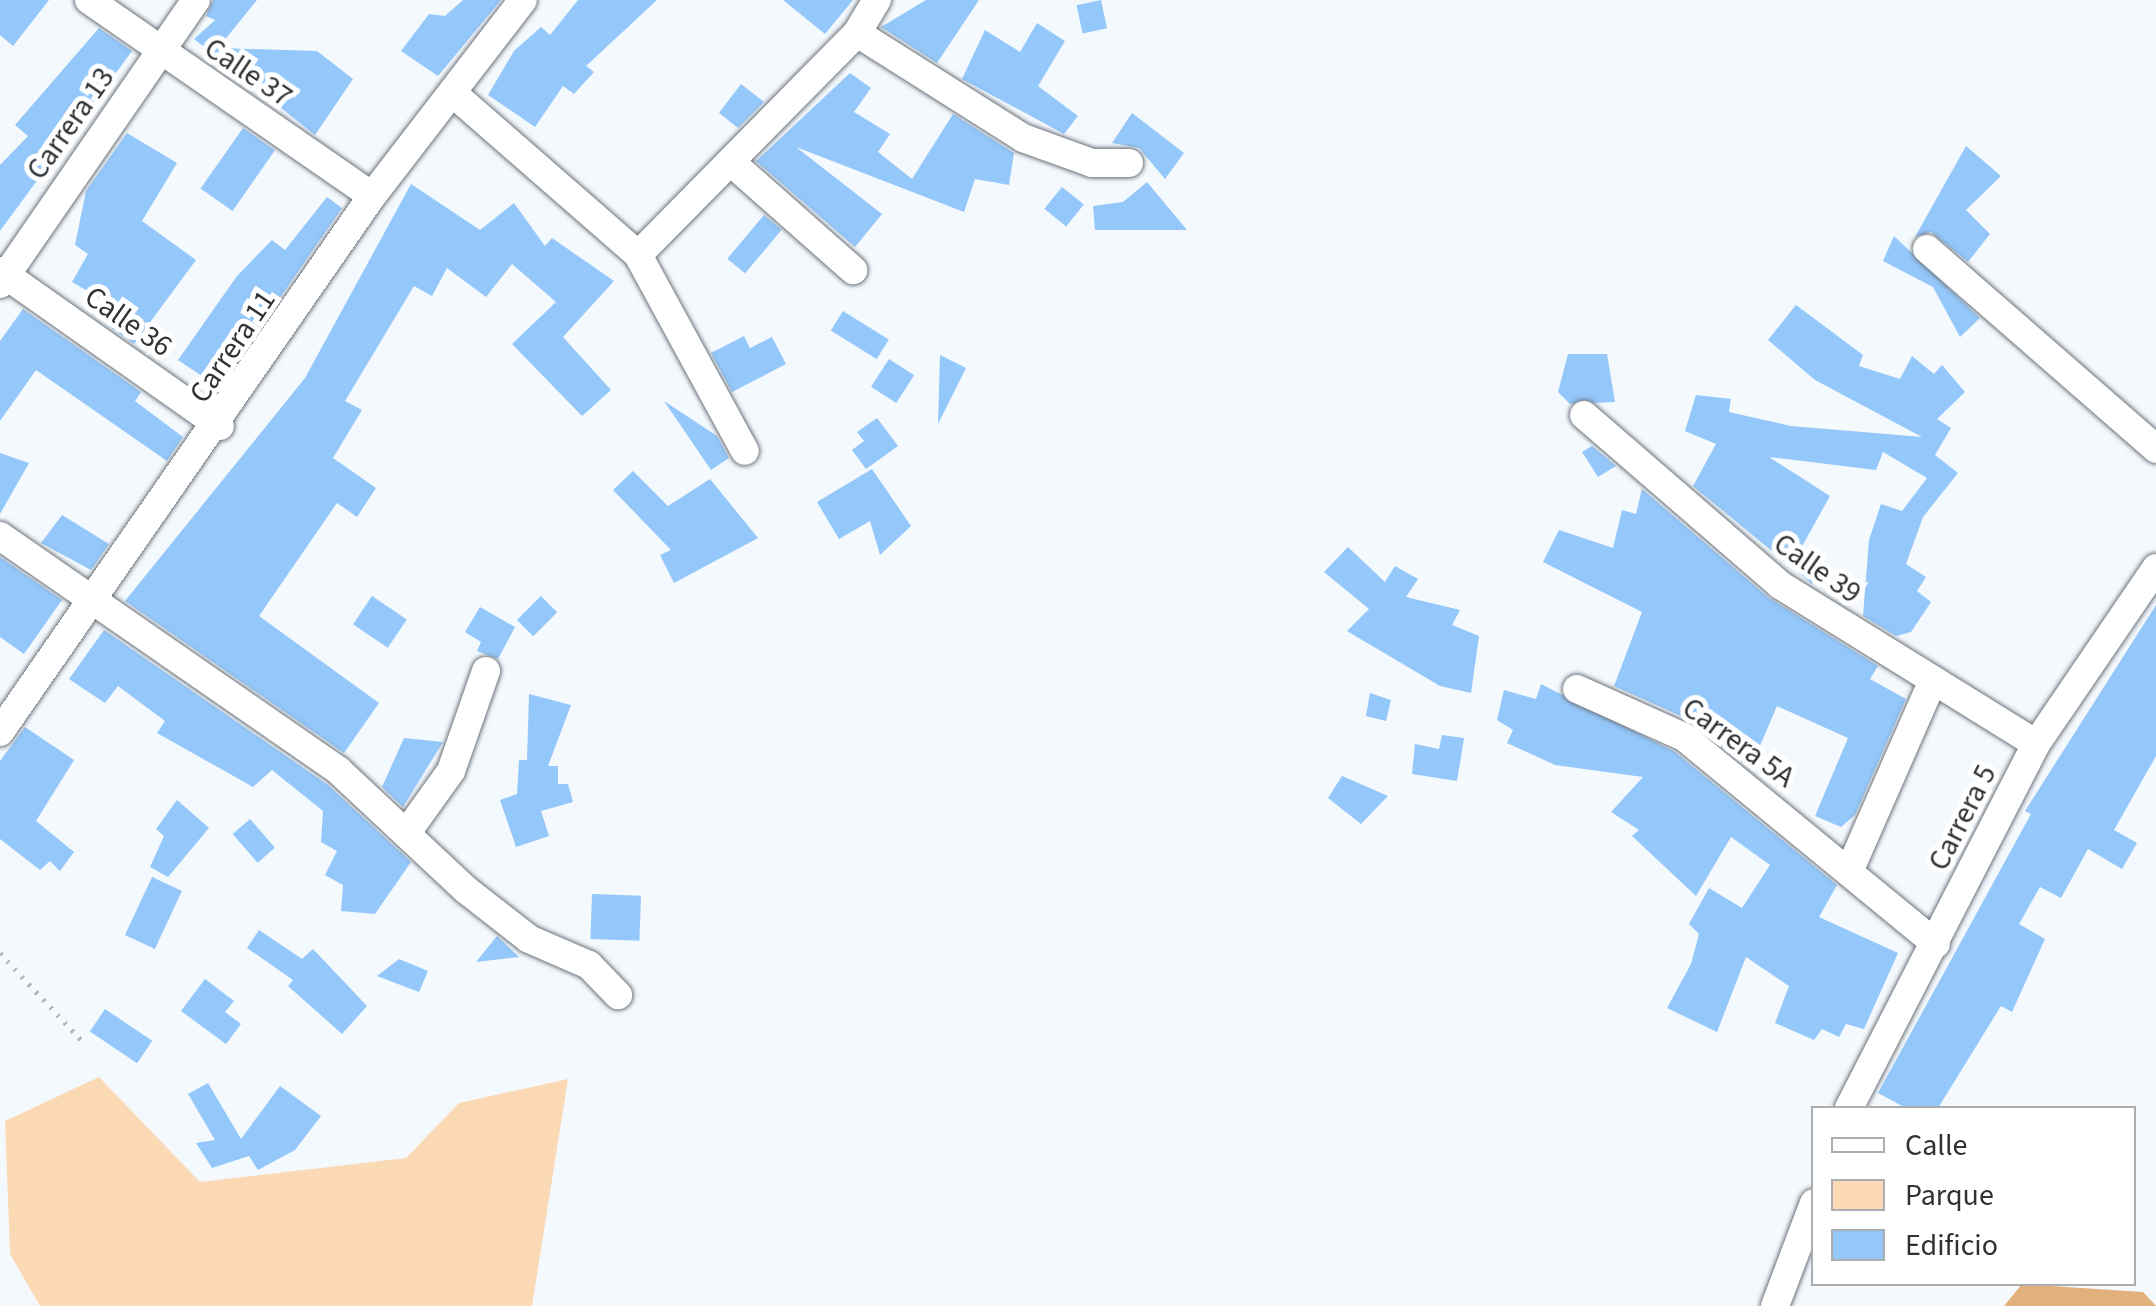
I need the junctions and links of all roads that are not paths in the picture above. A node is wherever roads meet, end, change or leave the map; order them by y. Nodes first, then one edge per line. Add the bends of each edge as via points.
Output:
1 (90, 0) edge
2 (196, 0) edge
3 (523, 0) edge
4 (877, 0) edge
5 (857, 32) junction
6 (159, 53) junction
7 (456, 96) junction
8 (732, 163) junction
9 (1129, 163) dead end
10 (372, 196) junction
11 (1927, 249) dead end
12 (638, 255) junction
13 (852, 270) dead end
14 (2, 277) edge
15 (1584, 415) dead end
16 (220, 426) junction
17 (2156, 449) edge
18 (745, 451) dead end
19 (0, 536) edge
20 (2156, 568) edge
21 (98, 597) junction
22 (486, 671) dead end
23 (1930, 687) junction
24 (1577, 689) dead end
25 (0, 732) edge
26 (2036, 744) junction
27 (408, 831) junction
28 (1851, 868) junction
29 (1936, 944) junction
30 (618, 995) dead end
31 (1851, 1106) edge
32 (1811, 1212) edge
33 (1775, 1306) edge

1 - 6 street, Calle 37
2 - 6 street, Carrera 13
3 - 7 street, Carrera 11
4 - 5 street
5 - 8 street
5 - 9 street via 1023,138 1092,163
6 - 10 street, Calle 37
6 - 14 street, Carrera 13
7 - 10 street, Carrera 11
7 - 12 street
8 - 12 street
8 - 13 street
10 - 16 street, Carrera 11
11 - 17 street
12 - 18 street
14 - 16 street, Calle 36
15 - 23 street, Calle 39 via 1706,529
16 - 21 street, Carrera 11
19 - 21 street
20 - 26 street, Carrera 5
21 - 25 street, Carrera 11
21 - 27 street
22 - 27 street via 451,771
23 - 26 street, Calle 39
23 - 28 street
24 - 28 street, Carrera 5A via 1684,737
26 - 29 street, Carrera 5
27 - 30 street via 490,909 529,939 590,964
28 - 29 street, Carrera 5A
29 - 31 street, Carrera 5
32 - 33 street

